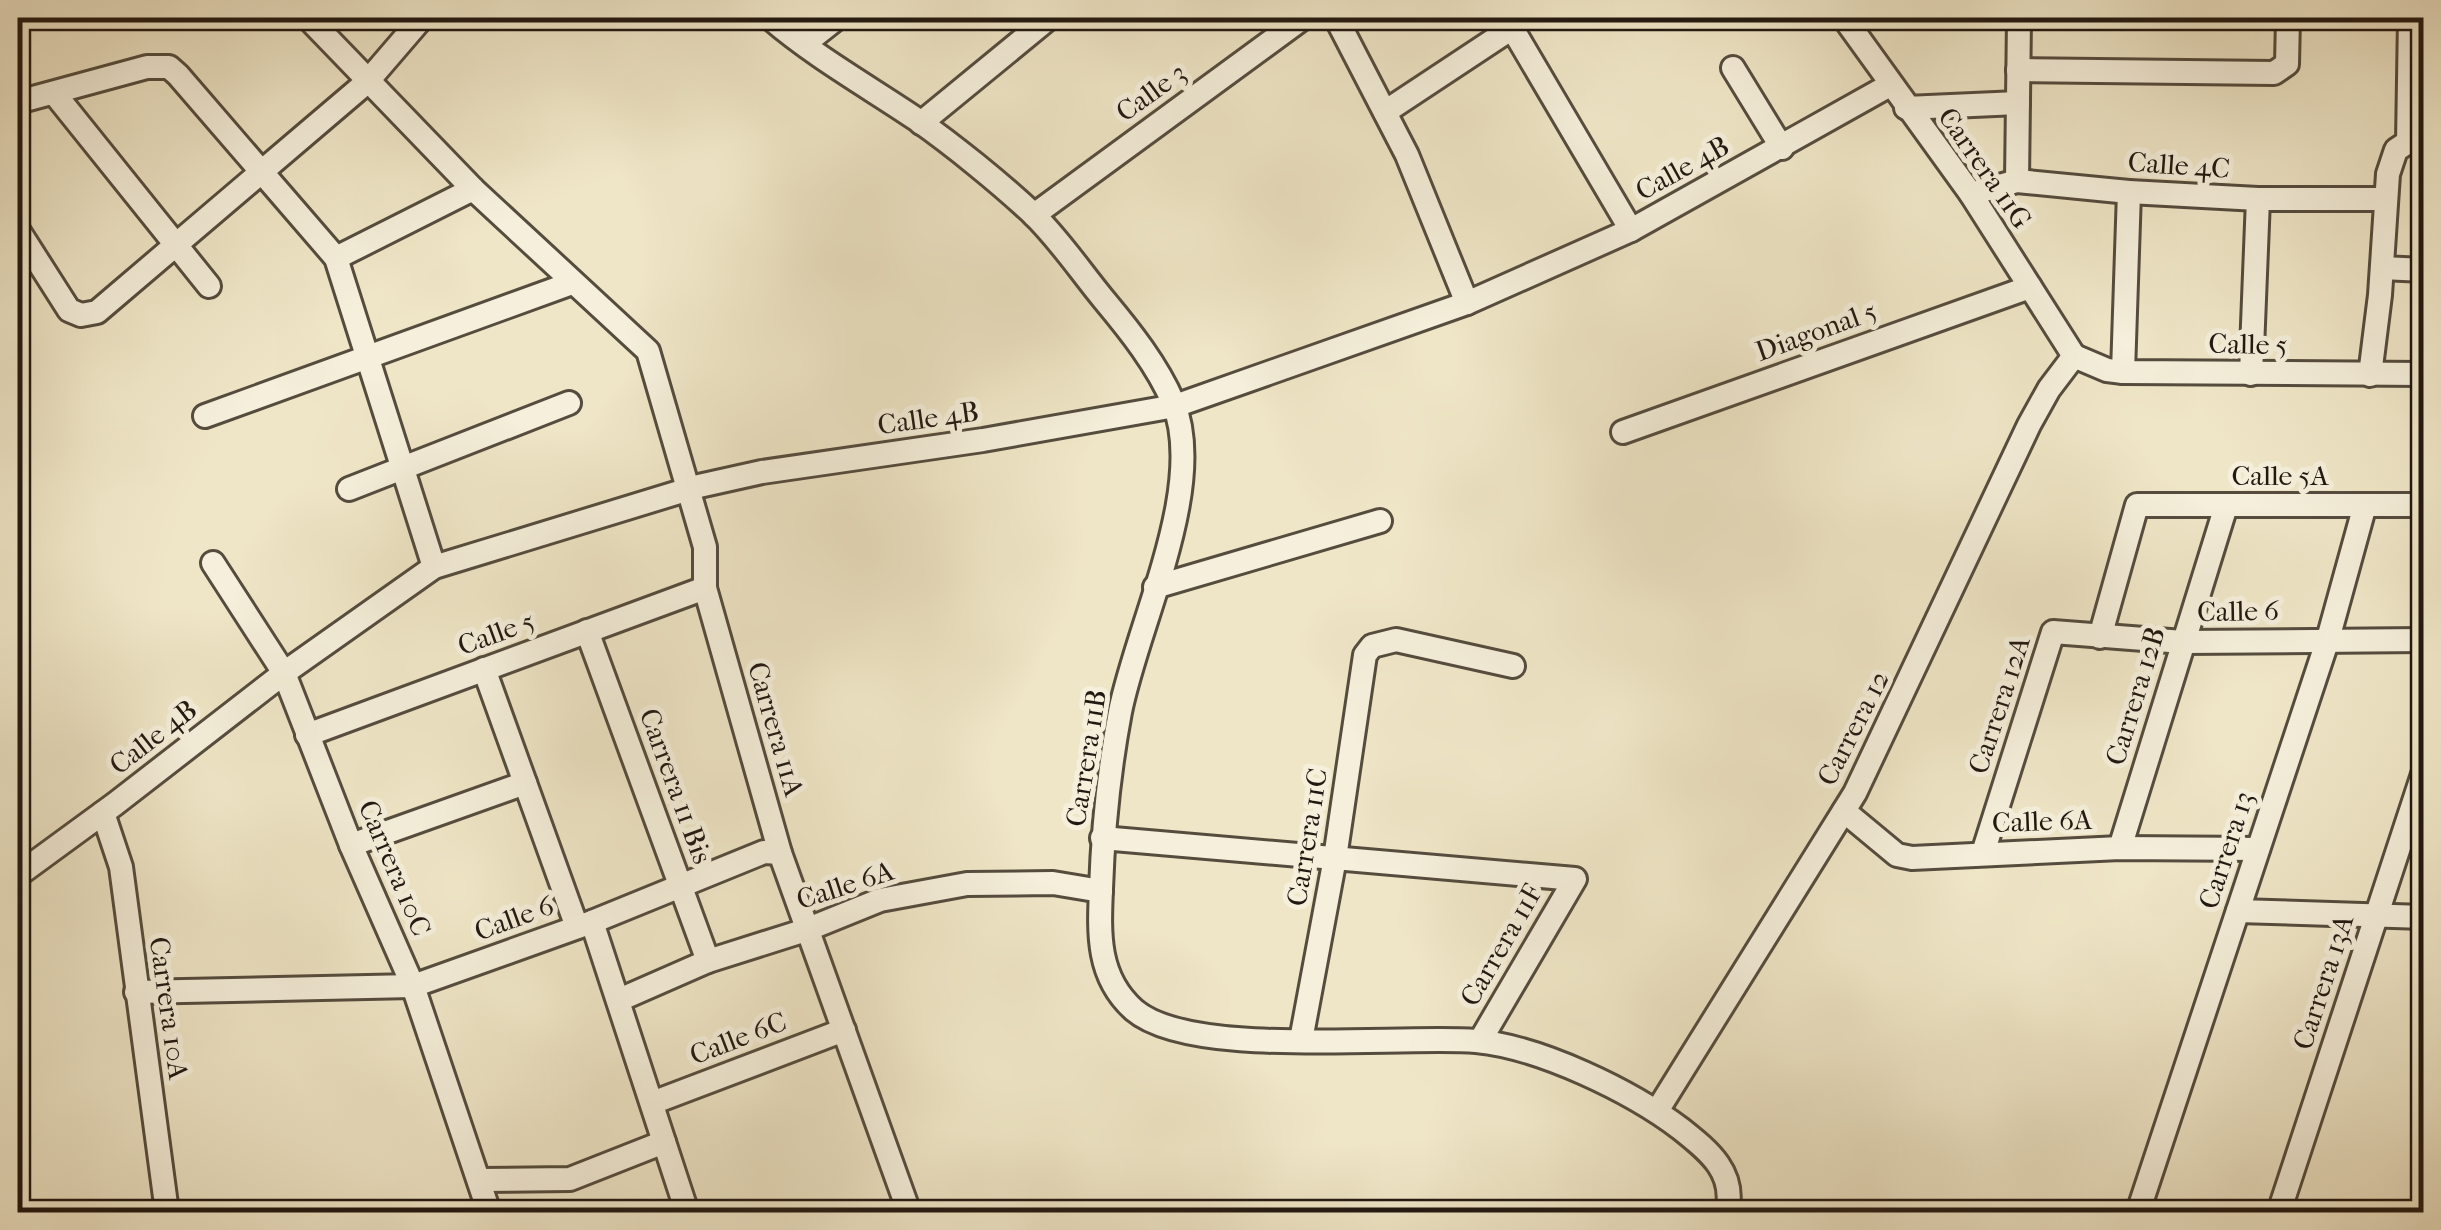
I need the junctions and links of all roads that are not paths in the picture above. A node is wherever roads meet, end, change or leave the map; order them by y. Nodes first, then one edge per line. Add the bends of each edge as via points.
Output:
1 (308, 18) edge
2 (422, 18) edge
3 (770, 18) edge
4 (837, 18) edge
5 (1048, 18) edge
6 (1303, 18) edge
7 (1336, 18) edge
8 (1844, 18) edge
9 (2018, 18) edge
10 (2288, 18) edge
11 (2410, 18) edge
12 (804, 44) junction
13 (1733, 68) dead end
14 (2018, 70) junction
15 (367, 82) junction
16 (1890, 85) junction
17 (54, 93) junction
18 (18, 102) edge
19 (2018, 103) junction
20 (1906, 108) junction
21 (1385, 112) junction
22 (921, 123) junction
23 (2416, 143) edge
24 (1782, 148) junction
25 (262, 173) junction
26 (2017, 180) junction
27 (472, 189) junction
28 (2130, 192) junction
29 (1971, 194) junction
30 (2386, 199) junction
31 (2258, 200) junction
32 (1034, 215) junction
33 (18, 230) edge
34 (1631, 230) junction
35 (174, 246) junction
36 (336, 258) junction
37 (2382, 268) junction
38 (2424, 270) edge
39 (572, 283) junction
40 (209, 286) dead end
41 (2030, 287) junction
42 (1466, 303) junction
43 (2074, 356) junction
44 (367, 358) junction
45 (2123, 372) junction
46 (2251, 374) junction
47 (2424, 374) edge
48 (2370, 375) junction
49 (570, 403) dead end
50 (1175, 406) junction
51 (205, 416) dead end
52 (1623, 432) dead end
53 (402, 466) junction
54 (349, 489) dead end
55 (689, 489) junction
56 (2366, 504) junction
57 (2424, 504) edge
58 (2226, 506) junction
59 (1380, 521) dead end
60 (213, 563) dead end
61 (434, 566) junction
62 (705, 588) junction
63 (1155, 588) junction
64 (587, 631) junction
65 (2053, 632) joint
66 (2100, 637) junction
67 (2328, 639) junction
68 (2424, 640) edge
69 (2183, 642) junction
70 (1513, 666) dead end
71 (484, 669) junction
72 (284, 673) junction
73 (307, 735) junction
74 (2424, 771) edge
75 (525, 783) junction
76 (1844, 811) junction
77 (103, 813) junction
78 (1102, 838) junction
79 (351, 845) junction
80 (2120, 848) junction
81 (2258, 849) junction
82 (780, 853) junction
83 (1984, 853) junction
84 (1335, 858) junction
85 (18, 875) edge
86 (680, 886) junction
87 (1101, 891) junction
88 (2238, 911) junction
89 (2376, 914) junction
90 (2424, 917) edge
91 (584, 924) junction
92 (806, 930) junction
93 (708, 961) junction
94 (412, 986) junction
95 (136, 992) junction
96 (619, 1000) junction
97 (844, 1030) junction
98 (1301, 1040) junction
99 (1480, 1042) junction
100 (652, 1102) junction
101 (1657, 1111) junction
102 (664, 1142) junction
103 (479, 1180) junction
104 (167, 1212) edge
105 (489, 1212) edge
106 (687, 1212) edge
107 (909, 1212) edge
108 (1727, 1212) edge
109 (2138, 1212) edge
110 (2279, 1212) edge

1 - 15 street, Carrera 11A
2 - 15 street
3 - 12 street, Carrera 11B
4 - 12 street
5 - 22 street
6 - 32 street, Calle 3
7 - 21 street
8 - 16 street, Carrera 11G
9 - 14 street
10 - 14 street via 2287,64 2274,73
11 - 23 street
12 - 22 street, Carrera 11B
13 - 24 street
14 - 19 street
15 - 25 street
15 - 27 street, Carrera 11A
16 - 20 street, Carrera 11G
16 - 24 street, Calle 4B
17 - 18 street
17 - 25 street via 146,67 169,67
17 - 35 street
19 - 20 street
19 - 26 street
20 - 29 street, Carrera 11G
21 - 34 street via 1512,28
21 - 42 street
22 - 32 street, Carrera 11B
23 - 30 street via 2391,158
24 - 34 street, Calle 4B
25 - 35 street
25 - 36 street
26 - 28 street, Calle 4C
26 - 29 street, Calle 4C
27 - 36 street
27 - 39 street, Carrera 11A
28 - 31 street, Calle 4C
28 - 45 street
29 - 41 street, Carrera 11G
30 - 31 street, Calle 4C
30 - 37 street
31 - 46 street
32 - 50 street, Carrera 11B via 1127,328
33 - 35 street via 60,300 81,315 97,312
34 - 42 street, Calle 4B
35 - 40 street
36 - 44 street
37 - 38 street
37 - 48 street
39 - 44 street
39 - 55 street, Carrera 11A via 648,351
41 - 43 street, Carrera 11G
41 - 52 street, Diagonal 5
42 - 50 street, Calle 4B
43 - 45 street, Calle 5
43 - 76 street, Carrera 12 via 2029,425
44 - 51 street
44 - 53 street
45 - 46 street, Calle 5
46 - 48 street, Calle 5
47 - 48 street, Calle 5
49 - 53 street
50 - 55 street, Calle 4B
50 - 63 street, Carrera 11B via 1182,468
53 - 54 street
53 - 61 street
55 - 61 street, Calle 4B
55 - 62 street, Carrera 11A via 705,547
56 - 57 street, Calle 5A
56 - 58 street, Calle 5A
56 - 67 street, Carrera 13
58 - 66 street, Calle 5A via 2137,505
58 - 69 street, Carrera 12B
59 - 63 street
60 - 72 street, Carrera 10C
61 - 72 street, Calle 4B
62 - 64 street, Calle 5
62 - 82 street, Carrera 11A
63 - 78 street, Carrera 11B via 1120,709
64 - 71 street, Calle 5
64 - 86 street, Carrera 11 Bis
65 - 66 street, Calle 6
65 - 83 street, Carrera 12A
66 - 69 street, Calle 6
67 - 68 street, Calle 6
67 - 69 street, Calle 6
67 - 81 street, Carrera 13
69 - 80 street, Carrera 12B
70 - 84 street, Carrera 11C via 1396,640 1372,646 1365,655
71 - 73 street, Calle 5
71 - 75 street
72 - 73 street, Carrera 10C
72 - 77 street, Calle 4B
73 - 79 street, Carrera 10C
74 - 89 street, Carrera 13A
75 - 79 street
75 - 91 street
76 - 83 street, Calle 6A via 1897,854
76 - 101 street, Carrera 12
77 - 85 street, Calle 4B
77 - 95 street, Carrera 10A via 121,868
78 - 84 street
78 - 87 street, Carrera 11B
79 - 94 street, Carrera 10C
80 - 81 street, Calle 6A
80 - 83 street, Calle 6A
81 - 88 street, Carrera 13
82 - 86 street, Calle 6 via 764,852
82 - 92 street, Carrera 11A
84 - 98 street, Carrera 11C
84 - 99 street, Carrera 11F via 1575,879
86 - 91 street, Calle 6
86 - 93 street, Carrera 11 Bis
87 - 92 street, Calle 6A via 967,884 880,900
87 - 98 street, Carrera 11B via 1101,954 1114,988 1138,1013 1172,1029 1222,1038
88 - 89 street
88 - 109 street, Carrera 13
89 - 90 street
89 - 110 street, Carrera 13A
91 - 94 street, Calle 6
91 - 96 street
92 - 93 street, Calle 6A
92 - 97 street, Carrera 11A
93 - 96 street, Calle 6A
94 - 95 street, Calle 6
94 - 103 street, Carrera 10C
95 - 104 street, Carrera 10A
96 - 100 street
97 - 100 street, Calle 6C
97 - 107 street, Carrera 11A
98 - 99 street, Carrera 11B
99 - 101 street, Carrera 11B via 1592,1076
100 - 102 street
101 - 108 street, Carrera 11B via 1724,1169
102 - 103 street via 570,1179
102 - 106 street
103 - 105 street, Carrera 10C

